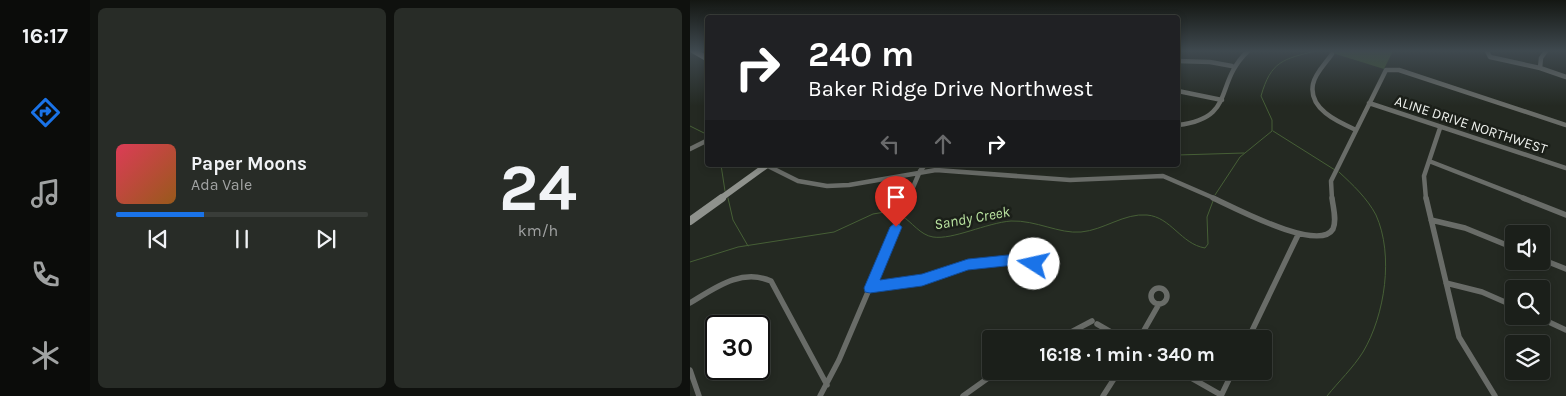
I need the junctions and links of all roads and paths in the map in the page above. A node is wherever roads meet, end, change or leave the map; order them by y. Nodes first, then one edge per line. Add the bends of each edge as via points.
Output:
1 (1231, 69) edge
2 (1322, 69) edge
3 (1391, 69) edge
4 (1394, 69) edge
5 (1544, 69) edge
6 (1566, 77) edge
7 (1180, 91) edge
8 (1222, 100) junction
9 (1369, 103) junction
10 (1180, 125) edge
11 (1566, 125) edge
12 (1440, 128) junction
13 (1356, 130) junction
14 (705, 141) edge
15 (690, 148) edge
16 (1429, 161) junction
17 (763, 167) edge
18 (770, 167) edge
19 (924, 167) edge
20 (1566, 168) edge
21 (920, 172) junction
22 (1566, 214) edge
23 (1431, 220) junction
24 (690, 221) edge
25 (1298, 235) junction
26 (1505, 244) edge
27 (1027, 259) dead end
28 (1550, 263) edge
29 (1566, 270) edge
30 (1446, 283) junction
31 (870, 288) junction
32 (690, 302) edge
33 (1505, 302) edge
34 (1160, 304) dead end
35 (1550, 323) edge
36 (1078, 330) edge
37 (1108, 330) edge
38 (1144, 330) edge
39 (1252, 330) edge
40 (1566, 330) edge
41 (690, 370) edge
42 (985, 380) edge
43 (1113, 380) edge
44 (1194, 380) edge
45 (1228, 380) edge
46 (826, 385) junction
47 (700, 396) edge
48 (820, 396) edge
49 (963, 396) edge
50 (1103, 396) edge
51 (1221, 396) edge
52 (1496, 396) edge

1 - 8 street
2 - 13 street via 1314,81 1313,94 1318,105 1327,114
3 - 9 street via 1385,72
4 - 11 street
5 - 6 street
7 - 8 street
8 - 10 street via 1213,114 1204,120
9 - 12 street, ALINE DRIVE NORTHWEST
9 - 13 street
12 - 16 street
12 - 20 street, ALINE DRIVE NORTHWEST
13 - 25 street via 1331,181 1336,215 1334,226 1320,236
14 - 15 street
16 - 22 street
16 - 23 street via 1424,184
17 - 24 main road
18 - 21 street via 798,181 827,186
19 - 21 street
21 - 25 street via 954,170 1070,180 1163,176
21 - 31 street
23 - 26 street via 1465,228
23 - 30 street
25 - 39 street
27 - 31 street via 968,264 922,280
28 - 29 street
30 - 33 street via 1482,292
30 - 52 street via 1459,337
31 - 46 street
32 - 46 street via 743,276 758,276 771,281
34 - 38 street
35 - 40 street
36 - 37 street via 1095,322
41 - 47 street
42 - 49 street
43 - 50 street
44 - 51 street
45 - 51 street
46 - 48 street

